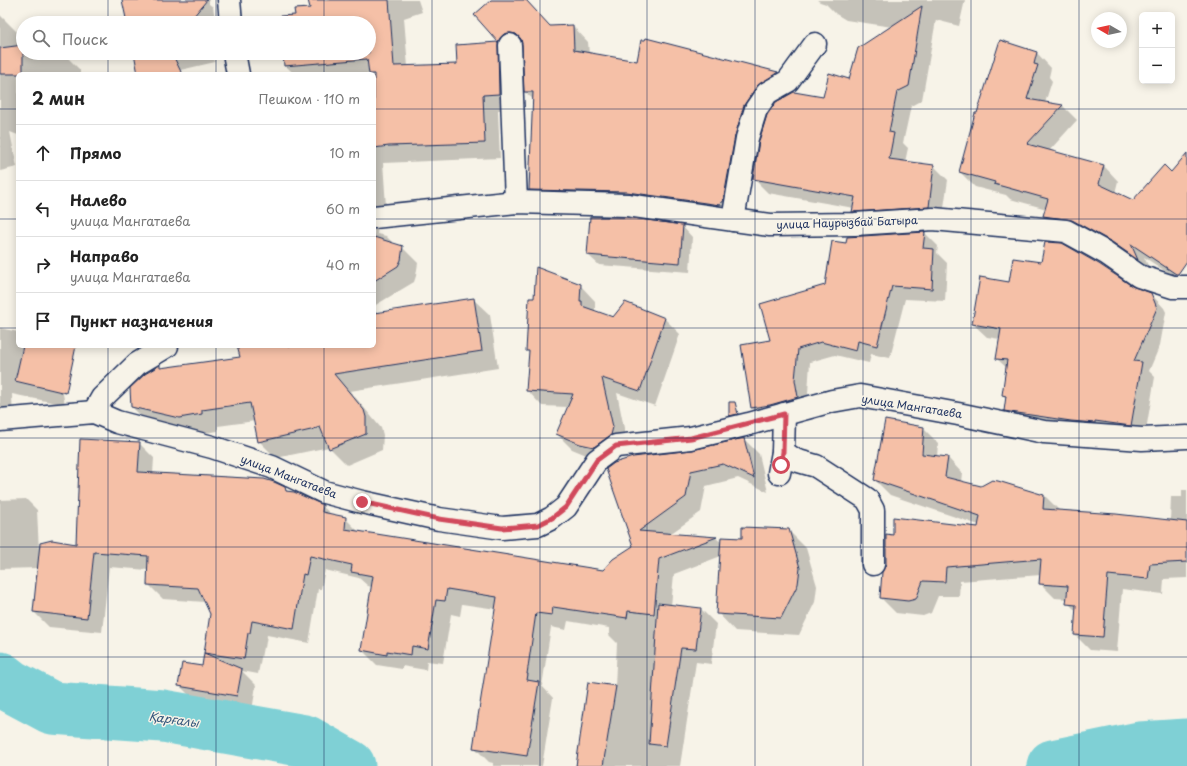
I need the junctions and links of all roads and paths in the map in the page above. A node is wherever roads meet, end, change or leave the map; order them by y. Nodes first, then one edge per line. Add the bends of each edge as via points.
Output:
1 (229, 0) edge
2 (230, 16) edge
3 (815, 44) dead end
4 (510, 45) dead end
5 (235, 60) edge
6 (238, 72) edge
7 (516, 202) junction
8 (376, 217) edge
9 (733, 220) junction
10 (1187, 287) edge
11 (164, 348) edge
12 (94, 412) junction
13 (784, 414) junction
14 (0, 420) edge
15 (1187, 437) edge
16 (873, 564) dead end

1 - 2 street
3 - 9 street via 788,81 767,93 756,109 747,138
4 - 7 street
5 - 6 street
7 - 8 street, улица Наурызбай Батыра
7 - 9 street, улица Наурызбай Батыра via 627,206
9 - 10 street, улица Наурызбай Батыра via 770,225 855,224 933,219 1066,231 1106,253 1139,276 1173,287
11 - 12 street via 138,364 102,398
12 - 13 street, улица Мангатаева via 117,422 212,447 272,467 324,492 439,519 502,528 538,525 552,518 566,507 597,460 616,446 691,438
12 - 14 street
13 - 15 street, улица Мангатаева via 860,396 1044,432 1142,439
13 - 16 street via 781,463 795,460 816,466 867,499 873,510

